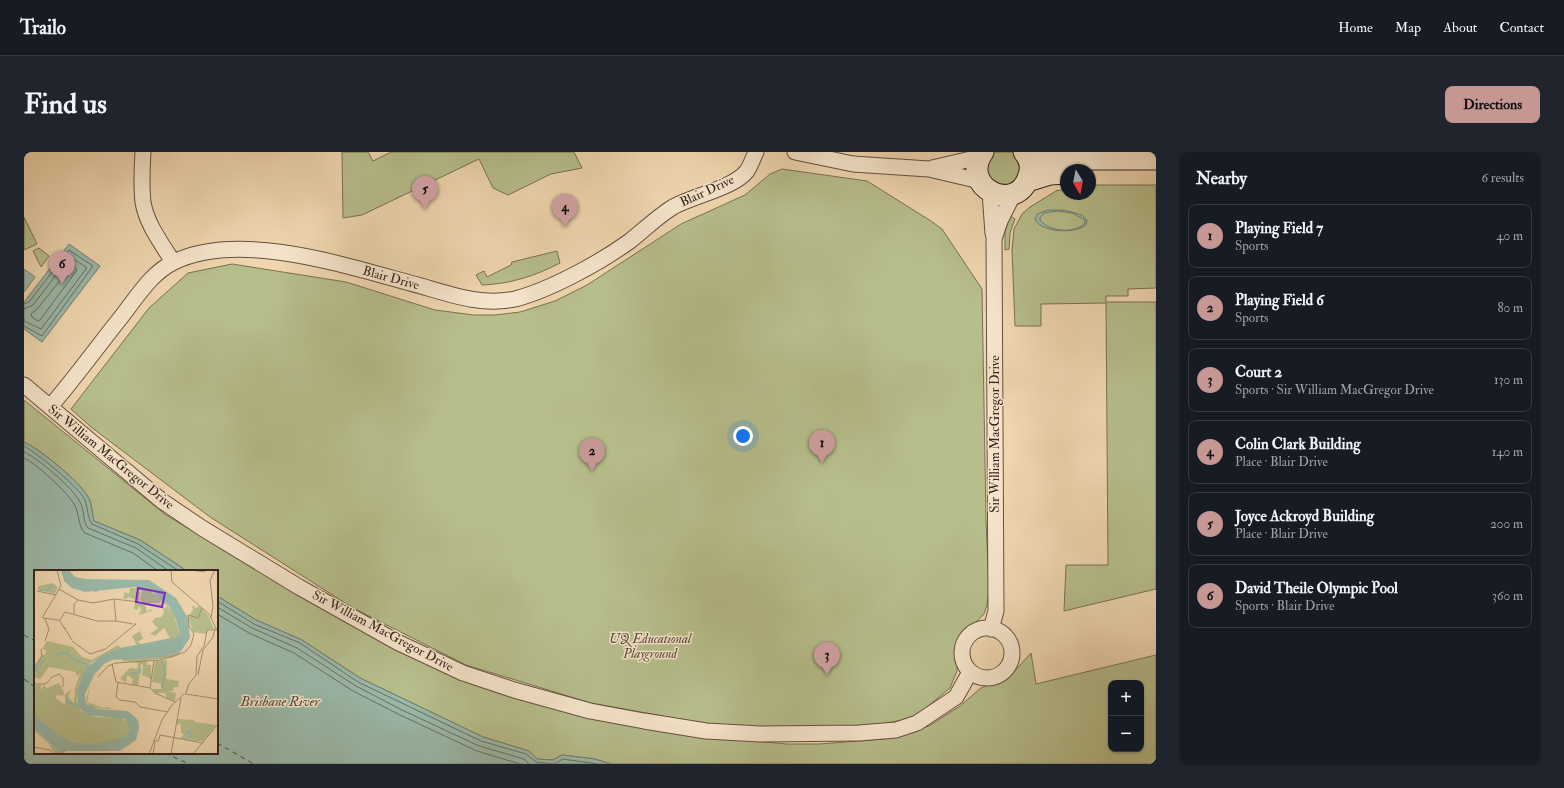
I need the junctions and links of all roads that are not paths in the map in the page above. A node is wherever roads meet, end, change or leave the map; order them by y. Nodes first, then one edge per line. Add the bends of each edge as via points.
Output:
1 (143, 152) edge
2 (756, 152) edge
3 (795, 152) edge
4 (1024, 152) edge
5 (1028, 152) edge
6 (981, 155) edge
7 (1156, 160) edge
8 (929, 169) junction
9 (1096, 172) edge
10 (1156, 172) edge
11 (1060, 173) edge
12 (985, 187) junction
13 (1021, 187) junction
14 (994, 239) junction
15 (173, 262) junction
16 (24, 386) edge
17 (50, 407) junction
18 (991, 629) junction
19 (970, 672) junction

1 - 15 street via 143,203 152,226
2 - 15 street, Blair Drive via 746,172 730,182 673,207 629,242 580,271 515,299 467,299 289,253 235,249 203,253
3 - 8 street via 853,164
4 - 13 street via 1030,164 1030,173
5 - 7 street via 1055,159
6 - 8 street
6 - 12 street via 977,173
8 - 12 street
9 - 10 street
11 - 13 street via 1050,174
12 - 13 street via 1006,196
12 - 14 street, Sir William MacGregor Drive
13 - 14 street, Sir William MacGregor Drive via 1000,221
14 - 18 street, Sir William MacGregor Drive via 996,611
15 - 17 street, Blair Drive via 150,280
16 - 17 street, Sir William MacGregor Drive
17 - 19 street, Sir William MacGregor Drive via 162,501 202,528 397,642 462,673 514,690 590,711 706,731 760,734 859,733 896,730 917,723 956,697
18 - 19 street via 973,632 964,644 962,658
18 - 19 street via 1000,632 1010,644 1010,664 1004,671 990,678 982,678

